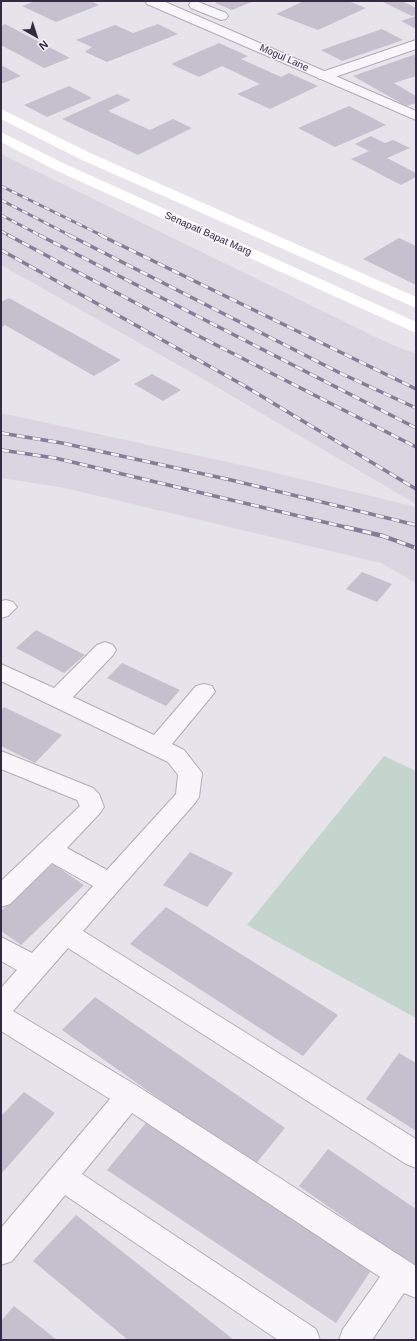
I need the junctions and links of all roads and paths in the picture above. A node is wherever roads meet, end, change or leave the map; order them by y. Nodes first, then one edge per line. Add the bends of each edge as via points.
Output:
1 (152, 1) edge
2 (196, 5) dead end
3 (221, 16) dead end
4 (416, 44) edge
5 (324, 76) junction
6 (1, 113) edge
7 (416, 116) edge
8 (1, 136) edge
9 (169, 193) junction
10 (147, 206) junction
11 (315, 258) junction
12 (292, 272) junction
13 (416, 303) edge
14 (416, 328) edge
15 (105, 650) dead end
16 (2, 673) edge
17 (204, 692) dead end
18 (57, 699) junction
19 (157, 747) junction
20 (1, 760) edge
21 (50, 850) junction
22 (109, 883) junction
23 (1, 897) edge
24 (65, 933) junction
25 (1, 948) edge
26 (34, 967) junction
27 (1, 1006) edge
28 (1, 1017) edge
29 (129, 1096) junction
30 (416, 1155) edge
31 (62, 1177) junction
32 (1, 1251) edge
33 (408, 1278) edge
34 (305, 1340) edge
35 (354, 1340) edge

1 - 5 street, Mogul Lane
2 - 3 street
4 - 5 street
5 - 7 street, Mogul Lane
6 - 9 main road, Senapati Bapat Marg via 85,156
8 - 10 main road, Senapati Bapat Marg via 60,167
9 - 10 main road
9 - 11 main road, Senapati Bapat Marg
10 - 12 main road, Senapati Bapat Marg
11 - 12 main road
11 - 13 main road, Senapati Bapat Marg
12 - 14 main road, Senapati Bapat Marg
15 - 18 street
16 - 18 street
17 - 19 street
18 - 19 street
19 - 22 street via 176,756 190,773 187,797
20 - 21 street via 85,794 91,800 92,807 89,812
21 - 22 street
21 - 23 street
22 - 24 street
24 - 26 street
24 - 30 street
25 - 26 street
26 - 27 street
28 - 29 street
29 - 31 street
29 - 33 street
31 - 32 street
31 - 34 street
33 - 35 street

